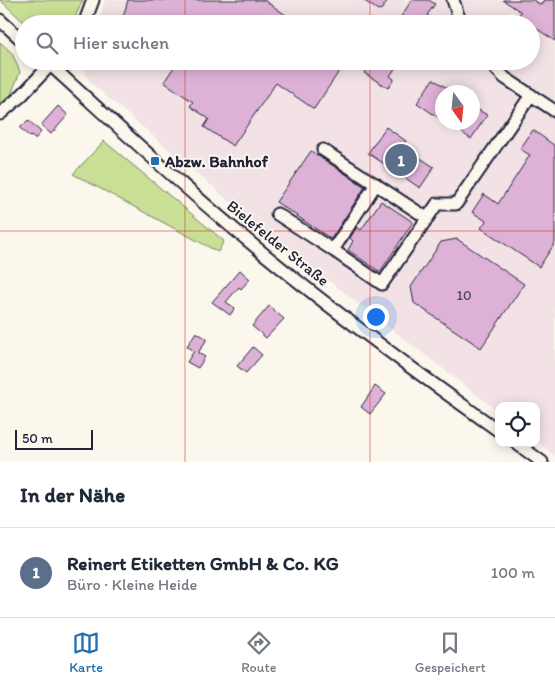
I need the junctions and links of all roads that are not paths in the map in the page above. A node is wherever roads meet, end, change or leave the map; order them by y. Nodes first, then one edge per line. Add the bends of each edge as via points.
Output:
1 (93, 0) edge
2 (454, 0) edge
3 (87, 15) edge
4 (458, 15) edge
5 (0, 20) edge
6 (15, 34) edge
7 (44, 70) edge
8 (58, 70) edge
9 (497, 70) edge
10 (531, 96) junction
11 (555, 111) edge
12 (0, 114) edge
13 (323, 150) dead end
14 (376, 184) junction
15 (277, 214) dead end
16 (427, 218) junction
17 (333, 250) junction
18 (495, 428) edge
19 (521, 447) edge
20 (542, 462) edge

1 - 3 street
2 - 4 street
5 - 6 street
7 - 12 street
8 - 18 street, Bielefelder Straße via 245,239 419,374
9 - 10 street
10 - 11 street
10 - 16 street via 456,204 437,204
13 - 14 street
14 - 16 street
14 - 17 street
15 - 17 street
16 - 17 street via 382,284
19 - 20 street

